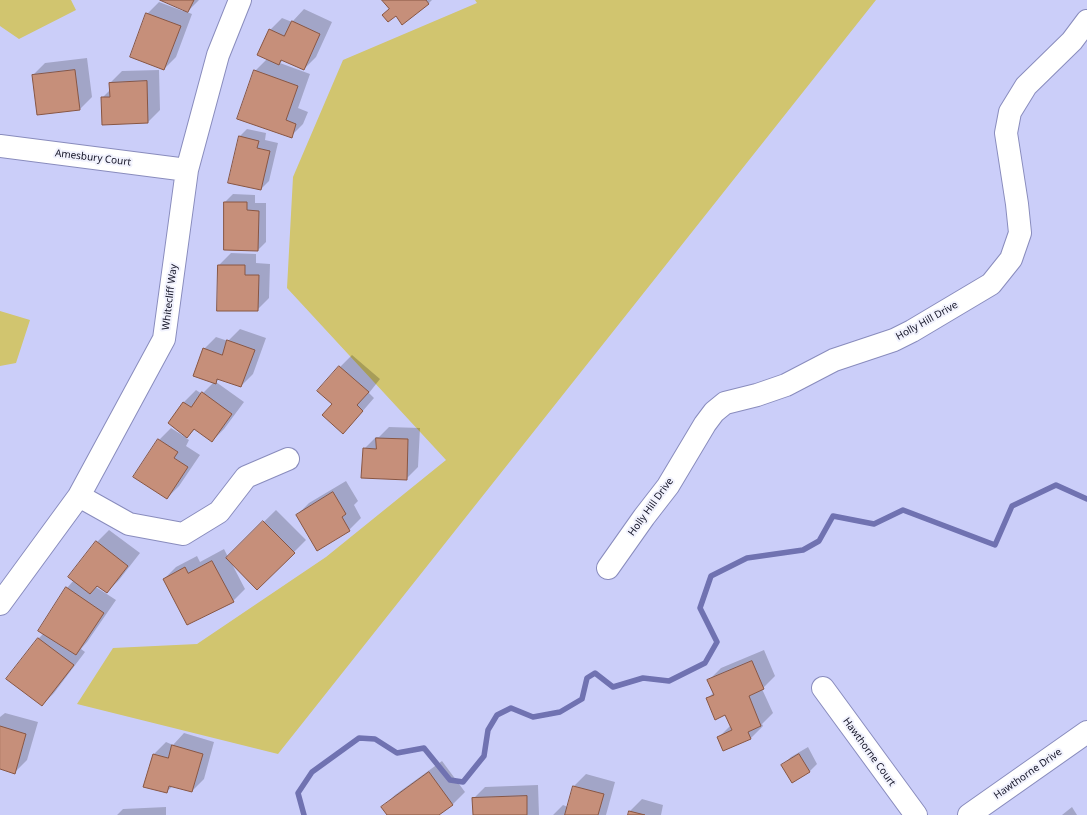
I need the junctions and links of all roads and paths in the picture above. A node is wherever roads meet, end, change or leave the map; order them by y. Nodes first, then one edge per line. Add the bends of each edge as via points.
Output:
1 (240, 0) edge
2 (1087, 21) edge
3 (0, 146) edge
4 (187, 170) junction
5 (288, 459) dead end
6 (79, 496) junction
7 (608, 568) dead end
8 (0, 603) edge
9 (822, 688) dead end
10 (1087, 732) edge
11 (916, 815) edge
12 (969, 815) edge

1 - 4 street, Whitecliff Way via 218,55
2 - 7 street, Holly Hill Drive via 1072,41 1026,86 1010,112 1006,133 1020,233 1011,259 991,284 894,340 834,360 786,385 725,403 705,424 668,486
3 - 4 street, Amesbury Court
4 - 6 street, Whitecliff Way via 164,339
5 - 6 street via 246,478 219,512 183,534 130,524
6 - 8 street, Whitecliff Way
9 - 11 street, Hawthorne Court
10 - 12 street, Hawthorne Drive

